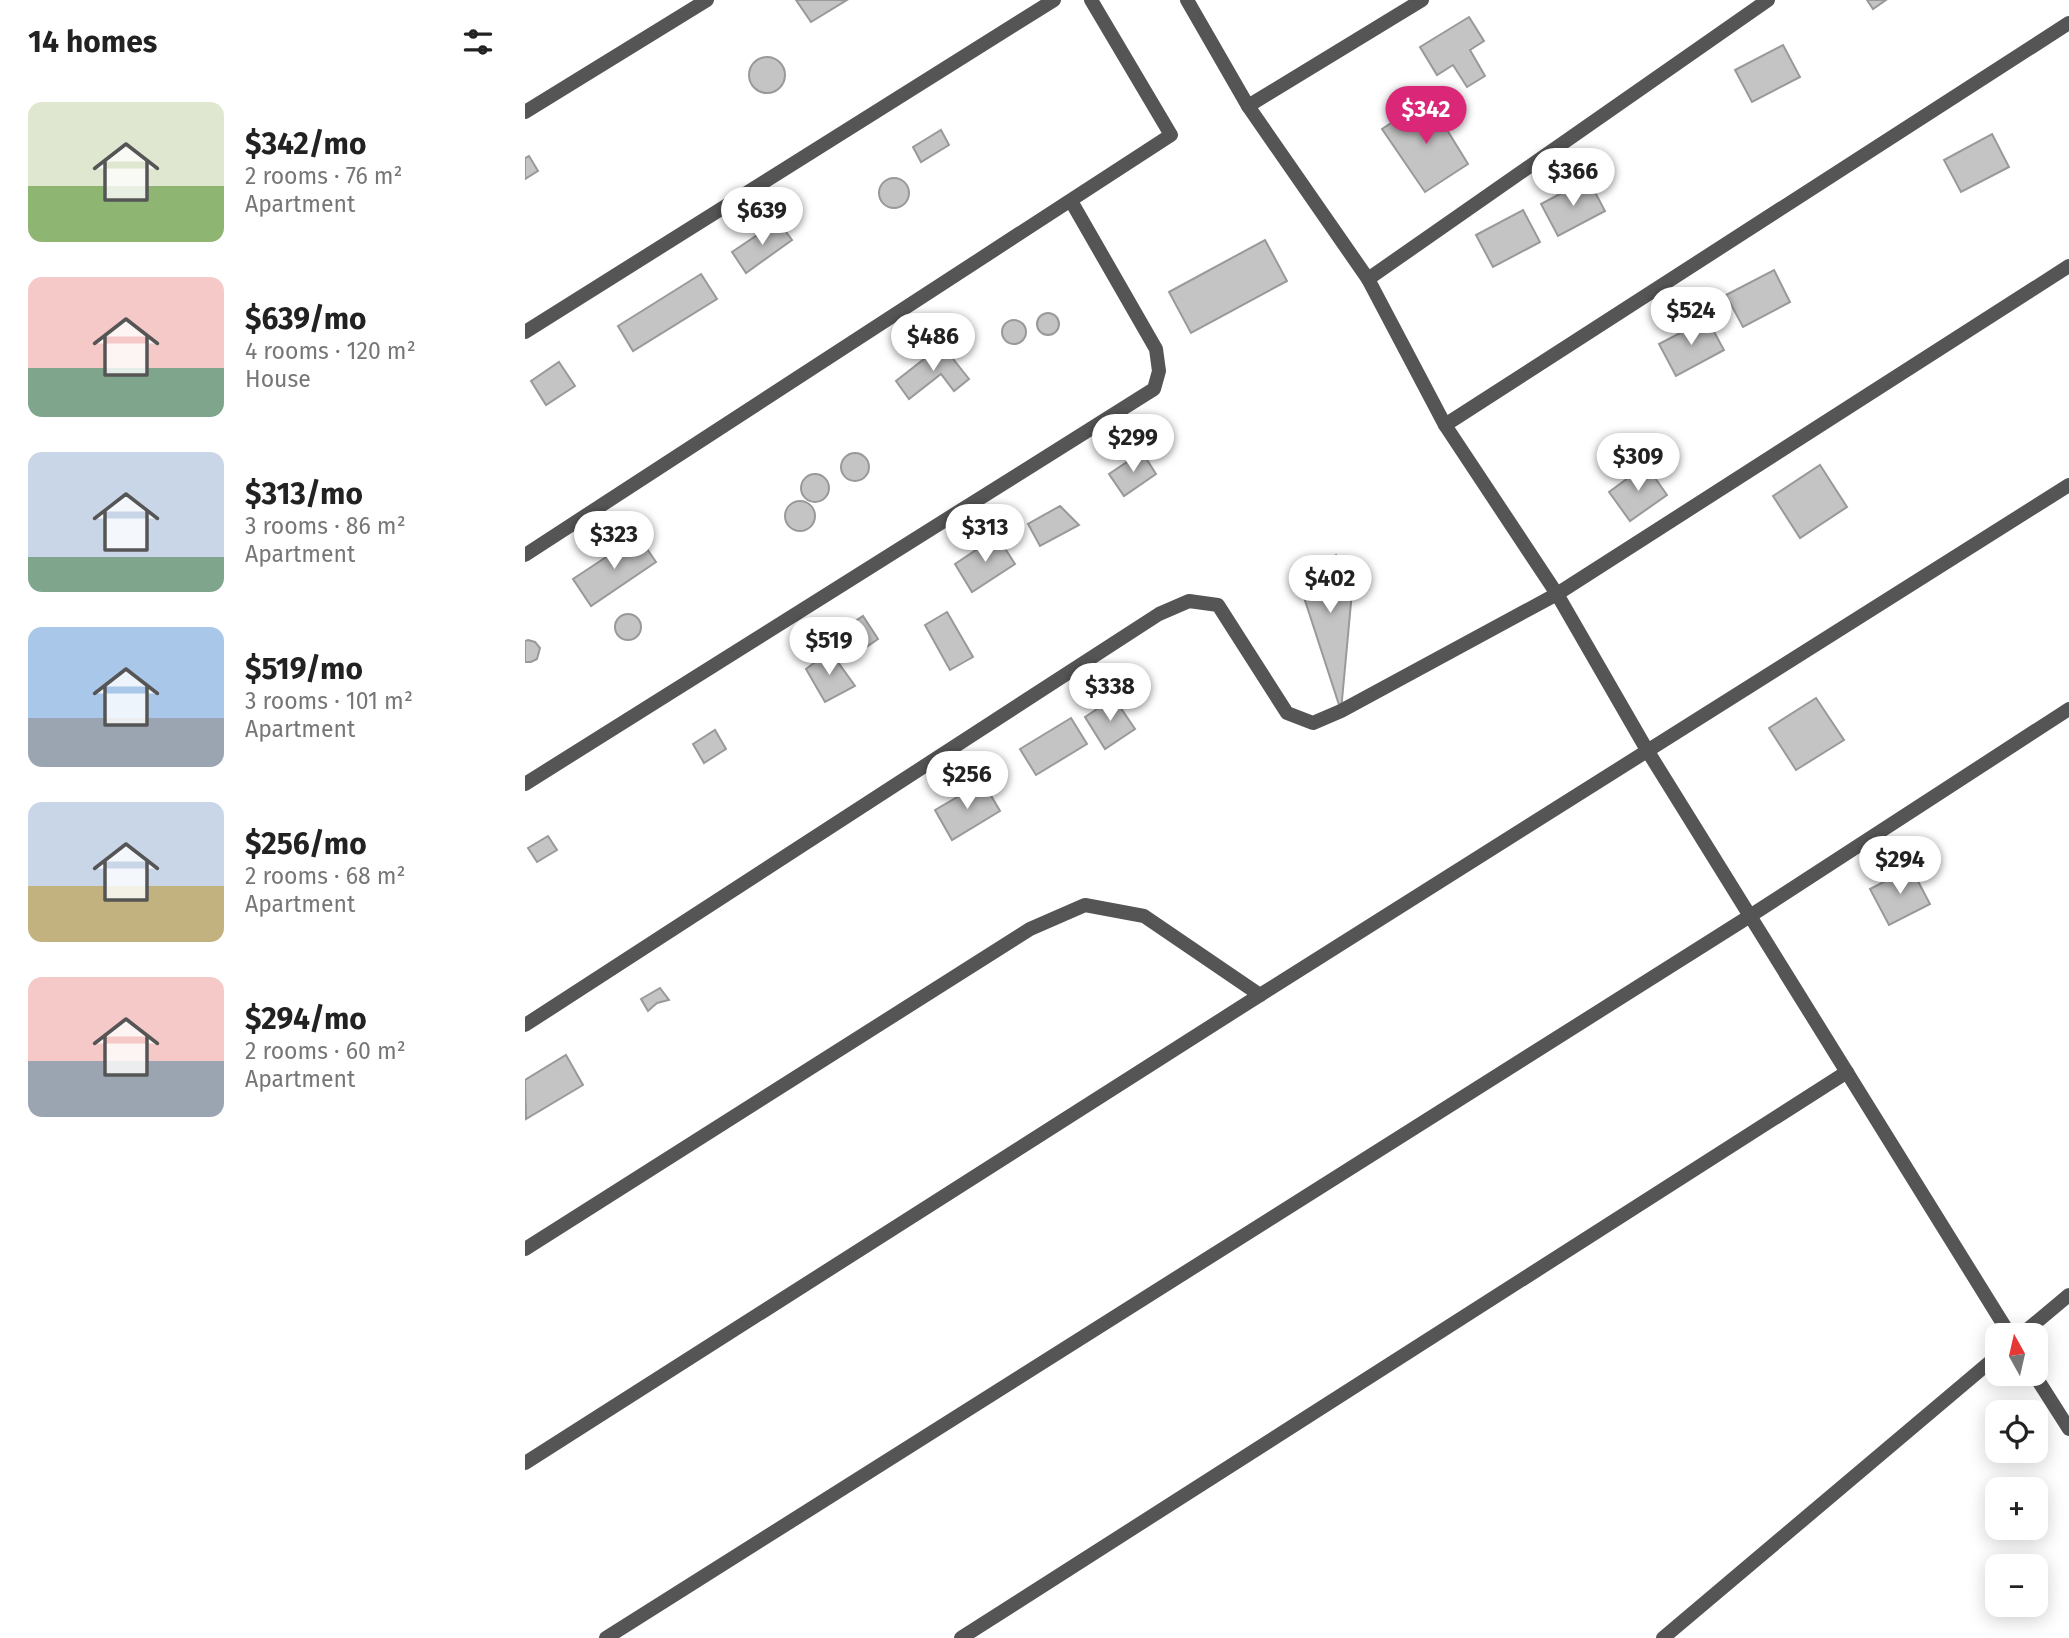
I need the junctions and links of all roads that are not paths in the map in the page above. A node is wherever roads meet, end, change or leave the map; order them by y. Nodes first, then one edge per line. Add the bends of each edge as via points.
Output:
1 (707, 0) edge
2 (1055, 0) edge
3 (1091, 0) edge
4 (1187, 0) edge
5 (1422, 0) edge
6 (1768, 0) edge
7 (2069, 23) edge
8 (1248, 106) junction
9 (525, 112) edge
10 (1071, 201) junction
11 (2069, 267) edge
12 (1368, 279) junction
13 (525, 332) edge
14 (1445, 425) junction
15 (2069, 485) edge
16 (525, 555) edge
17 (1557, 594) junction
18 (2069, 709) edge
19 (1647, 750) junction
20 (525, 784) edge
21 (1750, 915) junction
22 (1261, 995) junction
23 (525, 1025) edge
24 (1847, 1072) junction
25 (525, 1249) edge
26 (2069, 1295) edge
27 (2003, 1323) edge
28 (2035, 1323) edge
29 (1985, 1366) edge
30 (2042, 1386) edge
31 (2069, 1429) edge
32 (525, 1463) edge
33 (606, 1638) edge
34 (961, 1638) edge
35 (1663, 1638) edge

1 - 9 street
2 - 13 street
3 - 10 street via 1171,135
4 - 8 street
5 - 8 street
6 - 12 street
7 - 14 street
8 - 12 street
10 - 16 street
10 - 20 street via 1156,349 1159,371 1154,389
11 - 17 street
12 - 14 street
14 - 17 street
15 - 19 street
17 - 19 street
17 - 23 street via 1313,723 1287,713 1219,605 1189,601 1159,614
18 - 21 street
19 - 21 street
19 - 22 street
21 - 24 street
21 - 33 street
22 - 25 street via 1144,916 1085,905 1030,929
22 - 32 street
24 - 27 street
24 - 34 street
26 - 28 street
29 - 35 street
30 - 31 street

